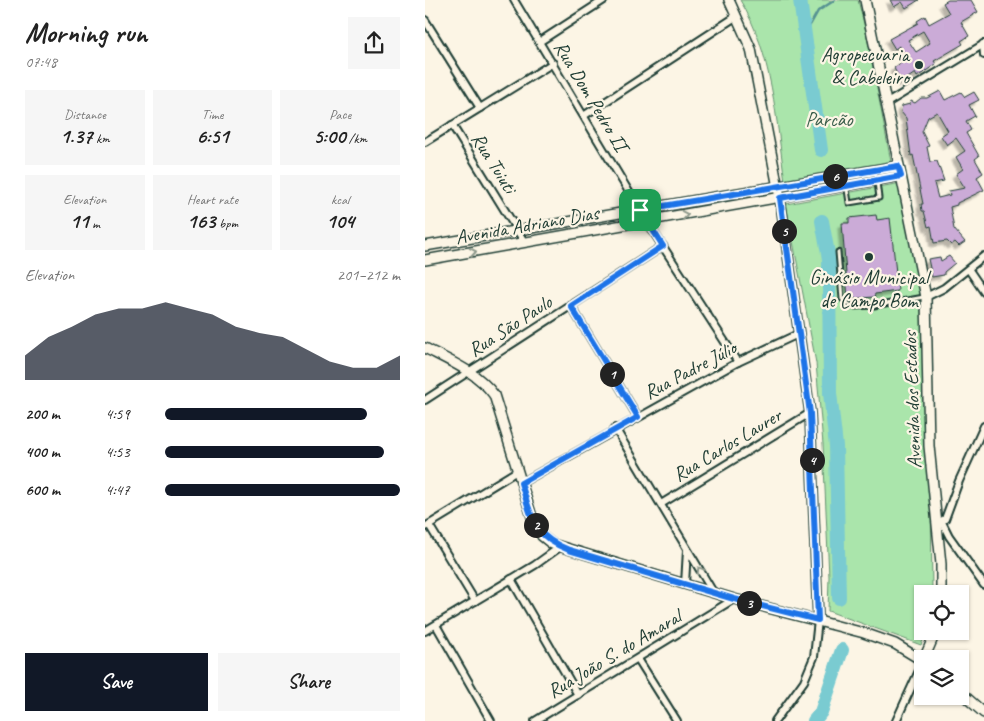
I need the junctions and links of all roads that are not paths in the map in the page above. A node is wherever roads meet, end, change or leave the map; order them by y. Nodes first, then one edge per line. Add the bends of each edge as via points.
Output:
1 (514, 0) edge
2 (604, 0) edge
3 (729, 0) edge
4 (865, 0) edge
5 (737, 16) junction
6 (425, 20) edge
7 (539, 42) junction
8 (984, 44) edge
9 (984, 55) edge
10 (553, 63) junction
11 (887, 103) junction
12 (480, 108) junction
13 (585, 115) junction
14 (452, 125) junction
15 (425, 142) edge
16 (898, 166) junction
17 (845, 175) junction
18 (901, 176) junction
19 (877, 181) junction
20 (778, 186) junction
21 (846, 186) junction
22 (780, 198) junction
23 (640, 210) junction
24 (647, 222) junction
25 (517, 230) junction
26 (525, 243) junction
27 (425, 246) edge
28 (663, 246) junction
29 (838, 252) dead end
30 (984, 256) edge
31 (425, 260) edge
32 (969, 270) junction
33 (984, 292) edge
34 (926, 297) junction
35 (571, 306) junction
36 (798, 334) junction
37 (425, 348) edge
38 (739, 362) junction
39 (469, 372) junction
40 (425, 400) edge
41 (810, 413) junction
42 (638, 417) junction
43 (984, 426) edge
44 (615, 428) junction
45 (984, 441) edge
46 (974, 447) junction
47 (517, 471) junction
48 (521, 483) junction
49 (661, 504) junction
50 (940, 522) junction
51 (427, 526) edge
52 (560, 547) junction
53 (687, 548) junction
54 (511, 579) junction
55 (685, 584) junction
56 (941, 585) edge
57 (984, 585) edge
58 (713, 592) junction
59 (734, 599) junction
60 (475, 601) junction
61 (818, 620) junction
62 (436, 625) junction
63 (425, 631) edge
64 (914, 656) edge
65 (638, 659) junction
66 (914, 681) edge
67 (578, 696) junction
68 (969, 700) edge
69 (984, 713) edge
70 (539, 720) edge
71 (491, 721) edge
72 (677, 721) edge
73 (775, 721) edge
74 (896, 721) edge

1 - 7 street, Rua Dom Pedro II
2 - 7 street
3 - 5 street
4 - 11 street, Avenida dos Estados
5 - 13 street
5 - 20 street via 751,50
6 - 12 street
7 - 10 street, Rua Dom Pedro II
8 - 9 street
8 - 11 street
10 - 12 street
10 - 13 street, Rua Dom Pedro II
11 - 16 street, Avenida dos Estados
12 - 14 street
13 - 23 street, Rua Dom Pedro II
14 - 15 street
14 - 25 street, Rua Tuiuti
16 - 17 street, Avenida Adriano Dias
16 - 18 street, Avenida dos Estados
17 - 20 street, Avenida Adriano Dias
17 - 21 lane
18 - 19 street, Avenida Adriano Dias
18 - 34 street, Avenida dos Estados
19 - 21 street, Avenida Adriano Dias
19 - 21 lane via 879,198 849,203
20 - 22 street
20 - 23 street, Avenida Adriano Dias
21 - 22 street, Avenida Adriano Dias
24 -> 22 street, Avenida Adriano Dias
22 - 36 street
23 - 24 street, Rua Dom Pedro II
23 - 25 street, Avenida Adriano Dias
24 - 26 street, Avenida Adriano Dias
24 - 28 street, Rua Dom Pedro II
25 - 26 street, Rua Tuiuti
25 - 27 street, Avenida Adriano Dias
31 -> 26 street, Avenida Adriano Dias
28 - 35 street, Rua São Paulo
28 - 38 street, Rua Dom Pedro II
29 - 34 lane via 842,298 853,307
30 - 32 street
32 - 33 street
32 - 34 street
34 - 50 street, Avenida dos Estados via 929,446
35 - 39 street, Rua São Paulo
35 - 42 street
36 - 38 street, Rua Padre Júlio
36 - 41 street
37 - 39 street
38 - 42 street, Rua Padre Júlio
39 - 40 street, Rua São Paulo
39 - 47 street via 486,384 494,395
41 - 49 street, Rua Carlos Laurer
41 - 61 street
42 - 44 street, Rua Padre Júlio
43 - 46 street
44 - 48 street, Rua Padre Júlio
44 - 49 street
45 - 46 street
46 - 50 street
47 - 48 street
47 - 51 street
48 - 52 street via 542,536
49 - 53 street
50 - 56 street, Avenida dos Estados
50 - 57 street
51 - 60 street
52 - 54 street
52 - 55 street
53 - 55 street
58 -> 53 street
54 - 60 street
54 - 67 street
55 - 58 street
58 - 59 street
59 - 61 street
59 - 65 street, Rua João S. do Amaral
60 - 62 street
61 - 64 street via 895,644
61 - 73 street via 814,657 805,681
62 - 63 street
62 - 71 street
65 - 67 street, Rua João S. do Amaral
65 - 72 street
66 - 74 street
67 - 70 street, Rua João S. do Amaral
68 - 69 street

